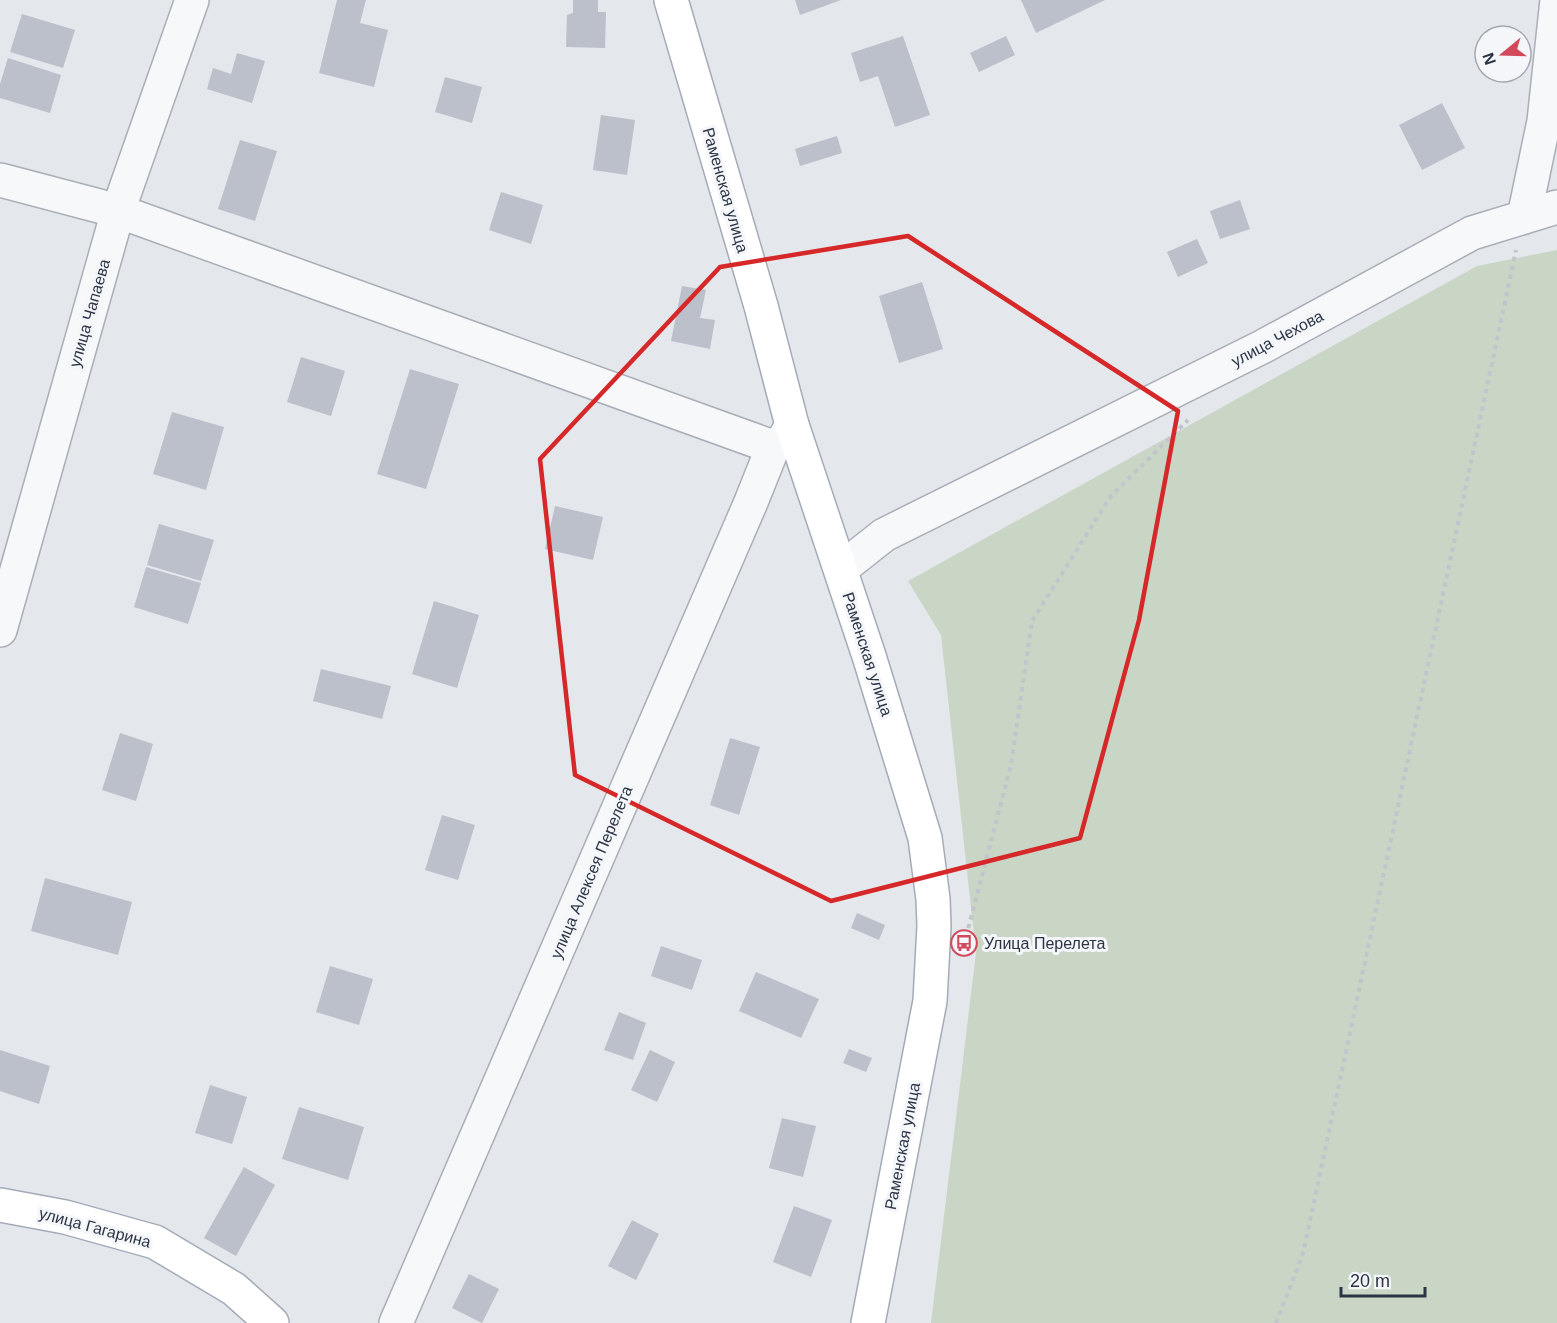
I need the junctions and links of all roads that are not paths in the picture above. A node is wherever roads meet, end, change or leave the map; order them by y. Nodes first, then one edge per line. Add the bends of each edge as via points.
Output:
1 (192, 0) edge
2 (670, 0) edge
3 (1557, 0) edge
4 (0, 180) edge
5 (1557, 207) edge
6 (118, 211) junction
7 (1524, 217) junction
8 (782, 436) junction
9 (841, 569) junction
10 (0, 630) edge
11 (0, 1205) edge
12 (272, 1323) edge
13 (396, 1323) edge
14 (868, 1323) edge

1 - 6 street, улица Чапаева
2 - 8 main road, Раменская улица via 761,306
3 - 7 street via 1541,168
4 - 6 street
5 - 7 street, улица Чехова
6 - 8 street
6 - 10 street, улица Чапаева
7 - 9 street, улица Чехова via 1472,233 1262,347 884,535
8 - 9 main road, Раменская улица
8 - 13 street, улица Алексея Перелета
9 - 14 main road, Раменская улица via 925,838 934,926 930,1001
11 - 12 main road, улица Гагарина via 65,1217 155,1242 234,1288

